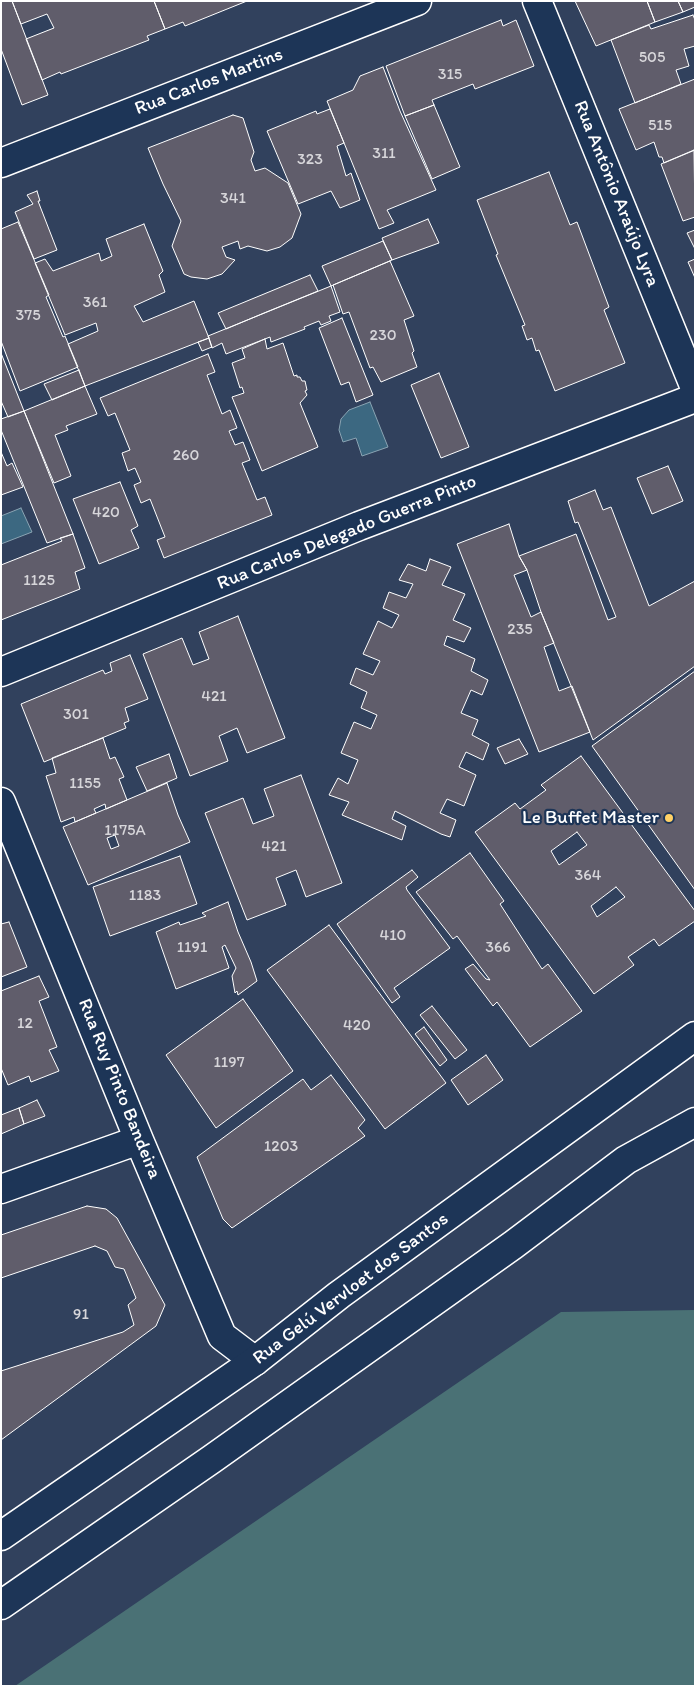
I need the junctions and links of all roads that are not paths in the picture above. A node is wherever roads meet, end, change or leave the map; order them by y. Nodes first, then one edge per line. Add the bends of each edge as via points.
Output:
1 (417, 1) edge
2 (537, 1) edge
3 (1, 163) edge
4 (695, 388) edge
5 (695, 398) edge
6 (1, 672) edge
7 (1, 802) edge
8 (695, 1036) edge
9 (695, 1122) edge
10 (139, 1140) junction
11 (1, 1189) edge
12 (255, 1361) junction
13 (1, 1536) edge
14 (1, 1605) edge

1 - 3 street, Rua Carlos Martins
2 - 4 street, Rua Antônio Araújo Lyra
5 - 6 street, Rua Carlos Delegado Guerra Pinto via 359,526
7 - 10 street, Rua Ruy Pinto Bandeira
8 - 12 street, Rua Gelú Vervloet dos Santos
9 - 14 street via 626,1160 513,1245 212,1460
10 - 11 street
10 - 12 street, Rua Ruy Pinto Bandeira via 222,1336
12 - 13 street, Rua Gelú Vervloet dos Santos

